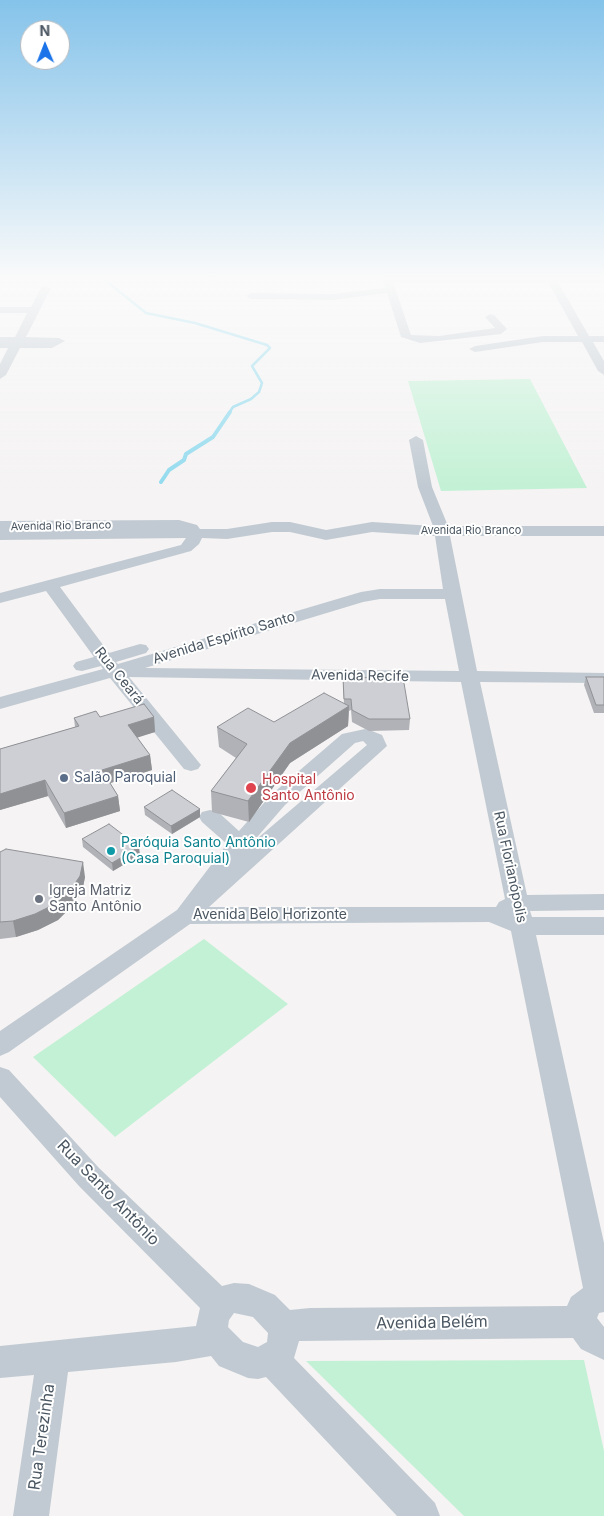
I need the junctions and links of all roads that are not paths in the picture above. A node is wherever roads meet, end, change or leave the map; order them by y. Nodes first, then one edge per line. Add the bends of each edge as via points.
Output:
1 (15, 347) edge
2 (487, 347) edge
3 (591, 347) edge
4 (475, 349) dead end
5 (604, 371) edge
6 (0, 376) edge
7 (416, 440) dead end
8 (604, 521) edge
9 (440, 526) junction
10 (574, 526) junction
11 (1, 530) edge
12 (604, 531) edge
13 (194, 533) junction
14 (50, 585) junction
15 (451, 590) junction
16 (0, 598) edge
17 (151, 652) junction
18 (110, 666) junction
19 (604, 667) edge
20 (358, 671) junction
21 (470, 672) junction
22 (561, 672) junction
23 (604, 678) edge
24 (0, 689) edge
25 (0, 704) edge
26 (191, 765) dead end
27 (210, 817) dead end
28 (247, 850) junction
29 (604, 902) edge
30 (518, 903) junction
31 (491, 914) junction
32 (185, 916) junction
33 (522, 926) junction
34 (604, 926) edge
35 (0, 1045) edge
36 (0, 1078) edge
37 (602, 1297) edge
38 (219, 1306) junction
39 (581, 1322) junction
40 (284, 1327) junction
41 (217, 1339) junction
42 (604, 1344) edge
43 (53, 1359) junction
44 (272, 1359) junction
45 (0, 1362) edge
46 (30, 1516) edge
47 (422, 1516) edge

1 - 6 street
2 - 4 street
3 - 5 street
7 - 9 street, Rua Florianópolis via 425,487
8 - 10 street, Avenida Rio Branco
9 - 10 street, Avenida Rio Branco
9 - 13 street, Avenida Rio Branco via 415,531 372,527 326,535 290,527 227,534
9 - 15 street, Rua Florianópolis
10 - 12 street, Avenida Rio Branco
11 - 13 street, Avenida Rio Branco
13 - 14 street via 194,541 186,548
14 - 16 street
14 - 18 street, Rua Ceará
15 - 17 street, Avenida Espírito Santo via 361,597
15 - 21 street, Rua Florianópolis
17 - 18 street, Avenida Espírito Santo
17 - 20 street, Avenida Recife via 179,662
18 - 20 street, Avenida Recife via 159,674
18 - 24 street, Avenida Espírito Santo
18 - 25 street, Avenida Espírito Santo
18 - 26 street, Rua Ceará
19 - 22 street, Avenida Recife
20 - 21 street, Avenida Recife
21 - 22 street, Avenida Recife
21 - 30 street, Rua Florianópolis
22 - 23 street, Avenida Recife
27 - 28 street
28 - 28 street via 377,746 375,739 365,736 349,738 278,800
28 - 32 street
29 - 30 street, Avenida Belo Horizonte
30 - 31 street, Avenida Belo Horizonte
30 - 33 street, Rua Florianópolis
31 - 32 street, Avenida Belo Horizonte
31 - 33 street, Avenida Belo Horizonte
32 - 35 street, Avenida Belo Horizonte
33 - 34 street, Avenida Belo Horizonte
33 - 37 street, Rua Florianópolis
36 - 38 street, Rua Santo Antônio via 89,1177
37 - 39 street via 590,1300 582,1308
38 - 40 street via 234,1298 249,1299 264,1306
38 - 41 street via 213,1315 212,1328
39 - 40 street, Avenida Belém via 310,1324
39 - 42 street via 592,1338
40 - 44 street via 280,1352
41 - 43 street
41 - 44 street via 231,1354 248,1362
43 - 45 street
43 - 46 street, Rua Terezinha
44 - 47 street

